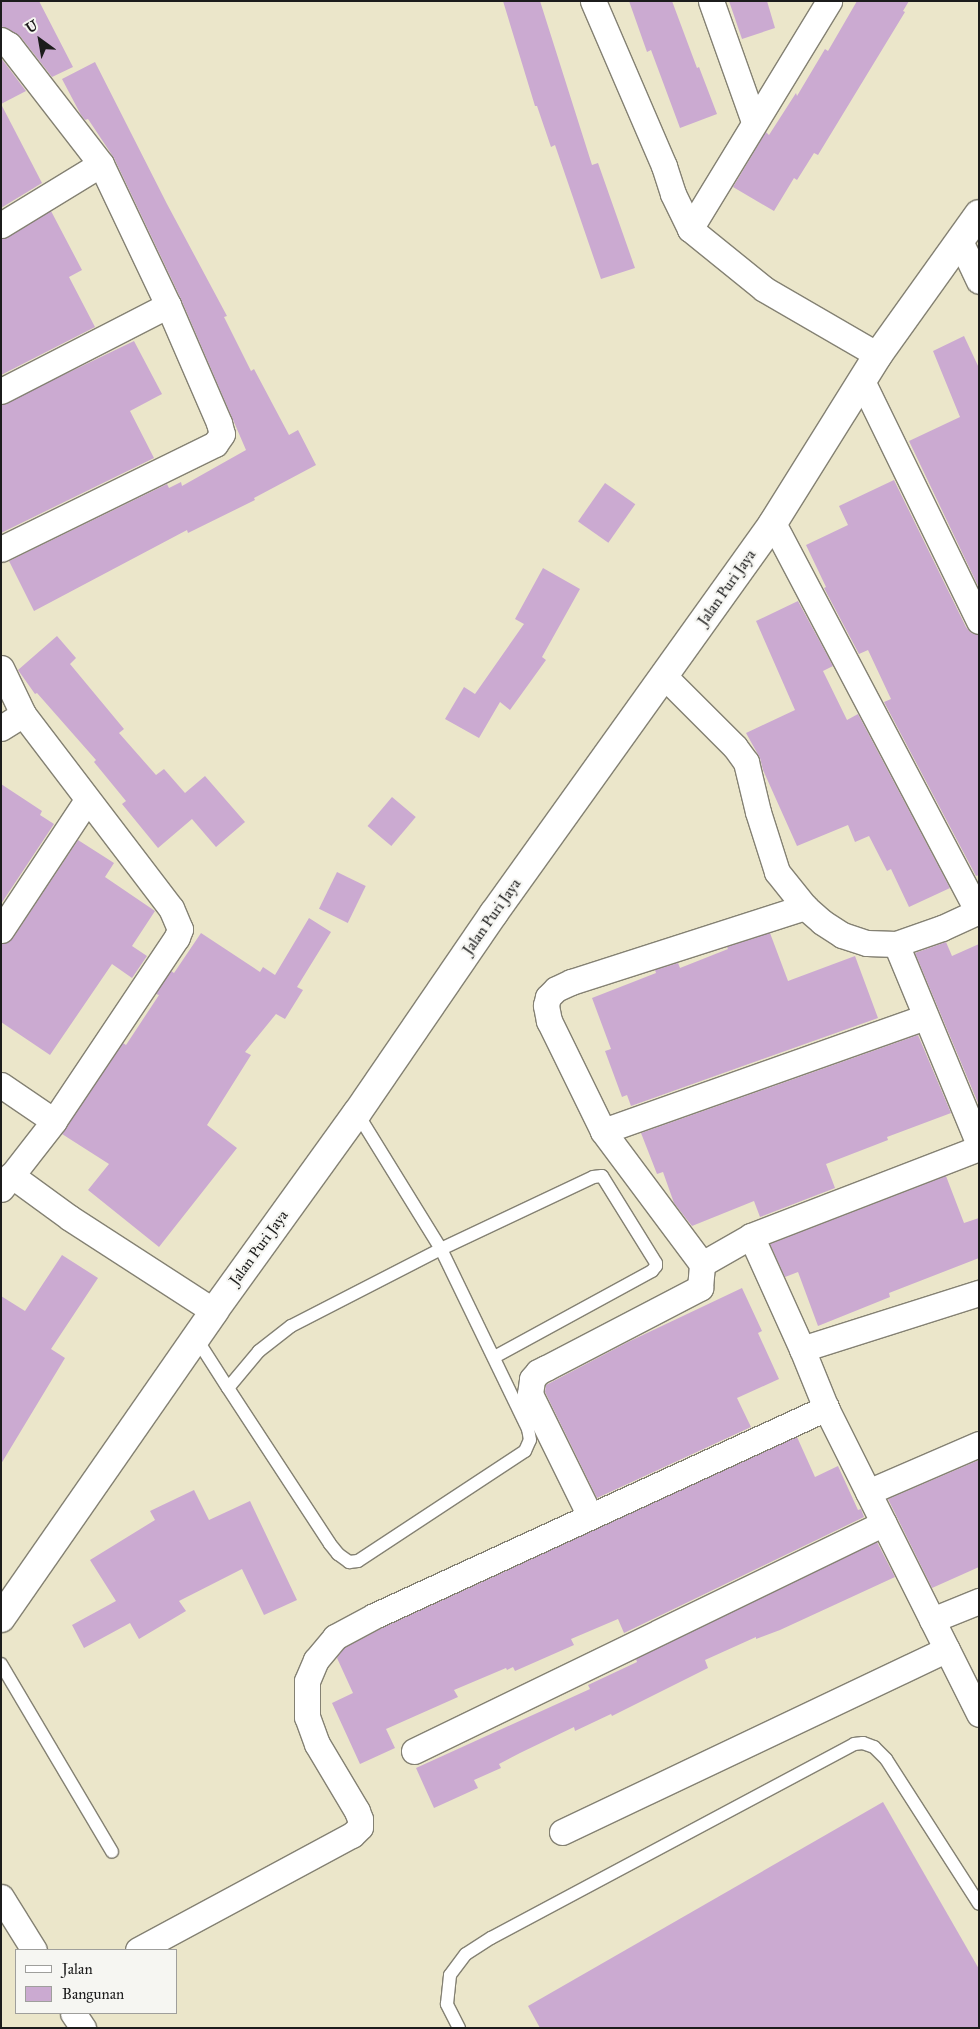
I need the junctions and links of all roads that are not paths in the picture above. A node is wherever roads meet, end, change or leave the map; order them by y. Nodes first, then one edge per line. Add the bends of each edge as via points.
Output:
1 (593, 1) edge
2 (711, 1) edge
3 (829, 1) edge
4 (4, 46) edge
5 (754, 122) junction
6 (101, 164) junction
7 (979, 214) edge
8 (1, 225) edge
9 (690, 229) junction
10 (960, 241) junction
11 (979, 281) edge
12 (168, 305) junction
13 (878, 356) junction
14 (862, 381) junction
15 (1, 391) edge
16 (773, 523) junction
17 (1, 549) edge
18 (979, 621) edge
19 (1, 668) edge
20 (664, 676) junction
21 (23, 714) junction
22 (1, 728) edge
23 (87, 800) junction
24 (805, 907) junction
25 (978, 911) edge
26 (1, 930) edge
27 (896, 944) junction
28 (925, 1017) junction
29 (1, 1085) edge
30 (357, 1113) junction
31 (54, 1121) junction
32 (603, 1131) junction
33 (979, 1146) edge
34 (6, 1182) edge
35 (751, 1236) junction
36 (441, 1248) junction
37 (702, 1264) junction
38 (979, 1293) edge
39 (214, 1310) junction
40 (196, 1338) junction
41 (802, 1349) junction
42 (494, 1357) junction
43 (228, 1388) junction
44 (826, 1408) junction
45 (979, 1444) edge
46 (868, 1492) junction
47 (590, 1516) junction
48 (884, 1523) junction
49 (979, 1601) edge
50 (1, 1618) edge
51 (932, 1620) junction
52 (947, 1649) junction
53 (1, 1664) edge
54 (979, 1714) edge
55 (414, 1751) dead end
56 (562, 1832) dead end
57 (112, 1852) dead end
58 (1, 1897) edge
59 (979, 1904) edge
60 (33, 1949) edge
61 (140, 1949) edge
62 (74, 2014) edge
63 (83, 2028) edge
64 (459, 2028) edge

1 - 9 street
2 - 5 street
3 - 5 street
4 - 6 street
5 - 9 street
6 - 8 street
6 - 12 street
7 - 10 street, Jalan Puri Jaya
9 - 13 street via 764,289
10 - 11 street
10 - 13 street, Jalan Puri Jaya
12 - 15 street
12 - 17 street via 219,423 222,434 219,441
13 - 14 street, Jalan Puri Jaya
14 - 16 street, Jalan Puri Jaya
14 - 18 street
16 - 20 street, Jalan Puri Jaya
16 - 25 street
19 - 21 street
20 - 24 street via 746,762 777,872
20 - 30 street, Jalan Puri Jaya via 494,913
21 - 22 street
21 - 23 street
23 - 26 street
23 - 31 street via 170,908 180,929
24 - 27 street via 842,935 867,943
24 - 32 street via 571,982 548,997 549,1021
25 - 27 street
27 - 28 street
28 - 32 street
28 - 33 street
29 - 31 street
30 - 36 lane
30 - 39 street, Jalan Puri Jaya
31 - 34 street
32 - 37 street
33 - 35 street
34 - 39 street
35 - 37 street
35 - 41 street
36 - 42 lane
36 - 42 lane via 593,1177 602,1176 656,1263 652,1271
36 - 43 lane via 291,1326 259,1351
37 - 47 street via 700,1288 538,1372 532,1379 530,1394
38 - 41 street
39 - 40 street, Jalan Puri Jaya
40 - 43 lane
40 - 50 street, Jalan Puri Jaya
41 - 44 street
42 - 43 lane via 528,1430 530,1440 525,1451 358,1561 349,1562 338,1554
44 - 46 street
44 - 47 street
45 - 46 street
46 - 48 street
47 - 61 street via 335,1637 316,1660 307,1681 307,1717 317,1744 357,1811 360,1827 352,1835
48 - 51 street
48 - 55 street
49 - 51 street
51 - 52 street
52 - 54 street
52 - 56 street
53 - 57 lane
58 - 60 street
59 - 64 lane via 886,1759 874,1747 854,1744 466,1954 450,1976 447,2004
62 - 63 street

